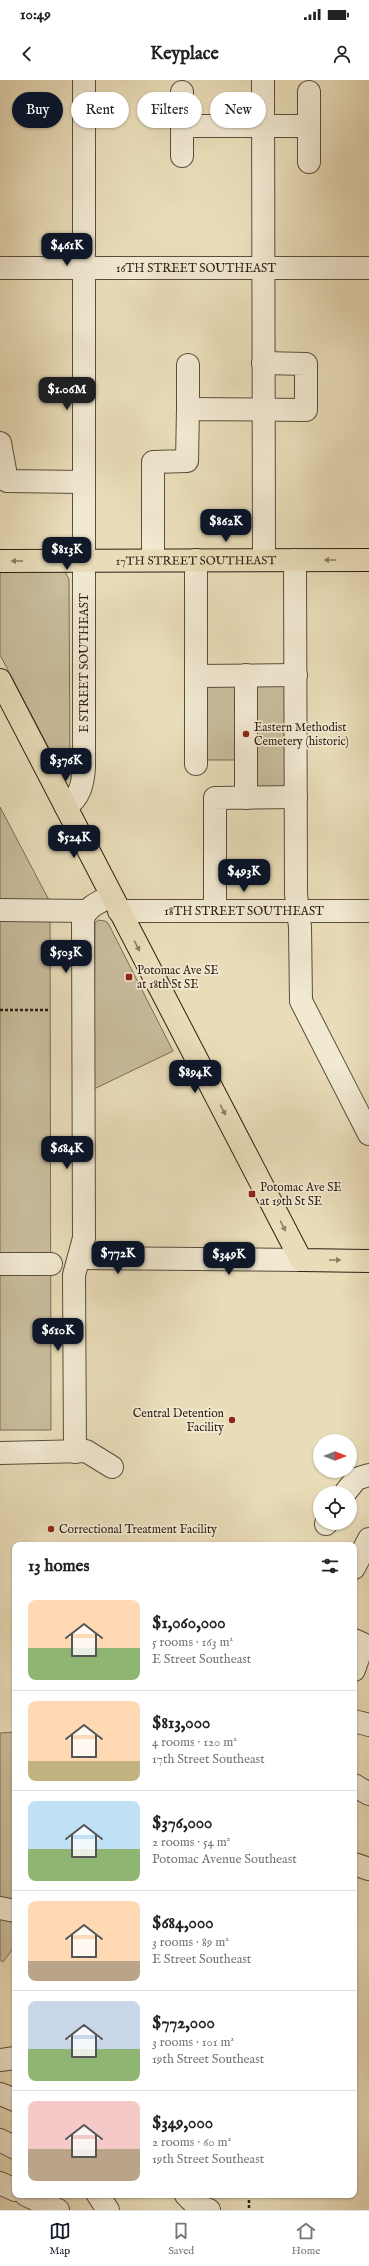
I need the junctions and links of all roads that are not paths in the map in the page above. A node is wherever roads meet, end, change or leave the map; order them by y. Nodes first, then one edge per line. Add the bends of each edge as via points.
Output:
1 (84, 80) edge
2 (263, 80) edge
3 (263, 92) edge
4 (309, 92) dead end
5 (266, 126) edge
6 (309, 126) junction
7 (182, 128) edge
8 (263, 128) edge
9 (182, 156) dead end
10 (309, 162) dead end
11 (0, 268) edge
12 (84, 268) junction
13 (264, 268) junction
14 (369, 268) edge
15 (263, 363) junction
16 (188, 365) dead end
17 (188, 408) junction
18 (263, 410) junction
19 (0, 443) edge
20 (84, 482) junction
21 (0, 560) edge
22 (84, 560) junction
23 (154, 560) junction
24 (196, 560) junction
25 (264, 560) junction
26 (295, 560) junction
27 (369, 560) edge
28 (246, 675) junction
29 (296, 675) junction
30 (196, 676) junction
31 (0, 680) edge
32 (196, 764) dead end
33 (296, 797) junction
34 (246, 798) junction
35 (66, 807) junction
36 (115, 904) junction
37 (0, 910) edge
38 (214, 910) junction
39 (298, 910) junction
40 (87, 911) junction
41 (369, 911) edge
42 (369, 1134) edge
43 (79, 1258) junction
44 (301, 1260) junction
45 (369, 1261) edge
46 (0, 1264) edge
47 (51, 1264) dead end
48 (75, 1452) junction
49 (0, 1453) edge
50 (112, 1467) dead end
51 (369, 1475) edge
52 (350, 1486) edge
53 (369, 1540) edge
54 (357, 1562) edge
55 (357, 1641) edge
56 (357, 1662) edge
57 (357, 1671) edge
58 (369, 1672) edge
59 (357, 1722) edge
60 (369, 1725) edge
61 (357, 1787) edge
62 (369, 1794) edge
63 (357, 1865) edge
64 (369, 1869) edge
65 (0, 1908) edge
66 (12, 1910) edge
67 (12, 2058) edge
68 (0, 2060) edge
69 (0, 2094) edge
70 (12, 2099) edge
71 (0, 2140) edge
72 (12, 2146) edge
73 (0, 2183) edge
74 (12, 2189) edge
75 (32, 2198) edge
76 (100, 2198) edge
77 (58, 2210) edge
78 (108, 2210) edge

1 - 12 street, E STREET SOUTHEAST
2 - 3 street
4 - 6 street
5 - 6 street
6 - 10 street
7 - 9 street
8 - 13 street
11 - 12 street, 16TH STREET SOUTHEAST
12 - 13 street, 16TH STREET SOUTHEAST
12 - 20 street, E STREET SOUTHEAST
13 - 14 street, 16TH STREET SOUTHEAST
13 - 15 street
15 - 18 street
15 - 18 street via 306,364 306,410
16 - 17 street
17 - 18 street
17 - 23 street via 187,461 153,462
18 - 25 street
19 - 20 street via 6,481
20 - 22 street, E STREET SOUTHEAST
22 -> 21 main road, 17TH STREET SOUTHEAST
22 - 23 main road, 17TH STREET SOUTHEAST
22 - 35 street, E STREET SOUTHEAST via 84,777 78,796
23 - 24 main road, 17TH STREET SOUTHEAST
24 - 25 main road, 17TH STREET SOUTHEAST
24 - 30 street
25 - 26 main road, 17TH STREET SOUTHEAST
27 -> 26 main road, 17TH STREET SOUTHEAST
26 - 29 street
28 - 29 street
28 - 30 street
28 - 34 street
29 - 33 street
30 - 32 street
31 - 35 main road
33 - 34 street
33 - 39 street
34 - 38 street via 215,798
35 - 36 main road
36 - 38 street, 18TH STREET SOUTHEAST
36 - 40 street
36 -> 44 main road
37 - 40 street
38 - 39 street, 18TH STREET SOUTHEAST
39 - 41 street, 18TH STREET SOUTHEAST
39 - 42 street via 301,1001
40 - 43 street via 83,925 84,1238
43 - 44 street
43 - 48 street via 74,1275
44 -> 45 main road
46 - 47 street
48 - 49 street
48 - 50 street via 86,1451
51 - 52 street via 356,1478
53 - 54 street
55 - 56 street via 363,1644
57 - 58 street
59 - 60 street
61 - 62 street
63 - 64 street
65 - 66 street
67 - 68 street
69 - 70 street
71 - 72 street
73 - 74 street
75 - 77 street
76 - 78 street

